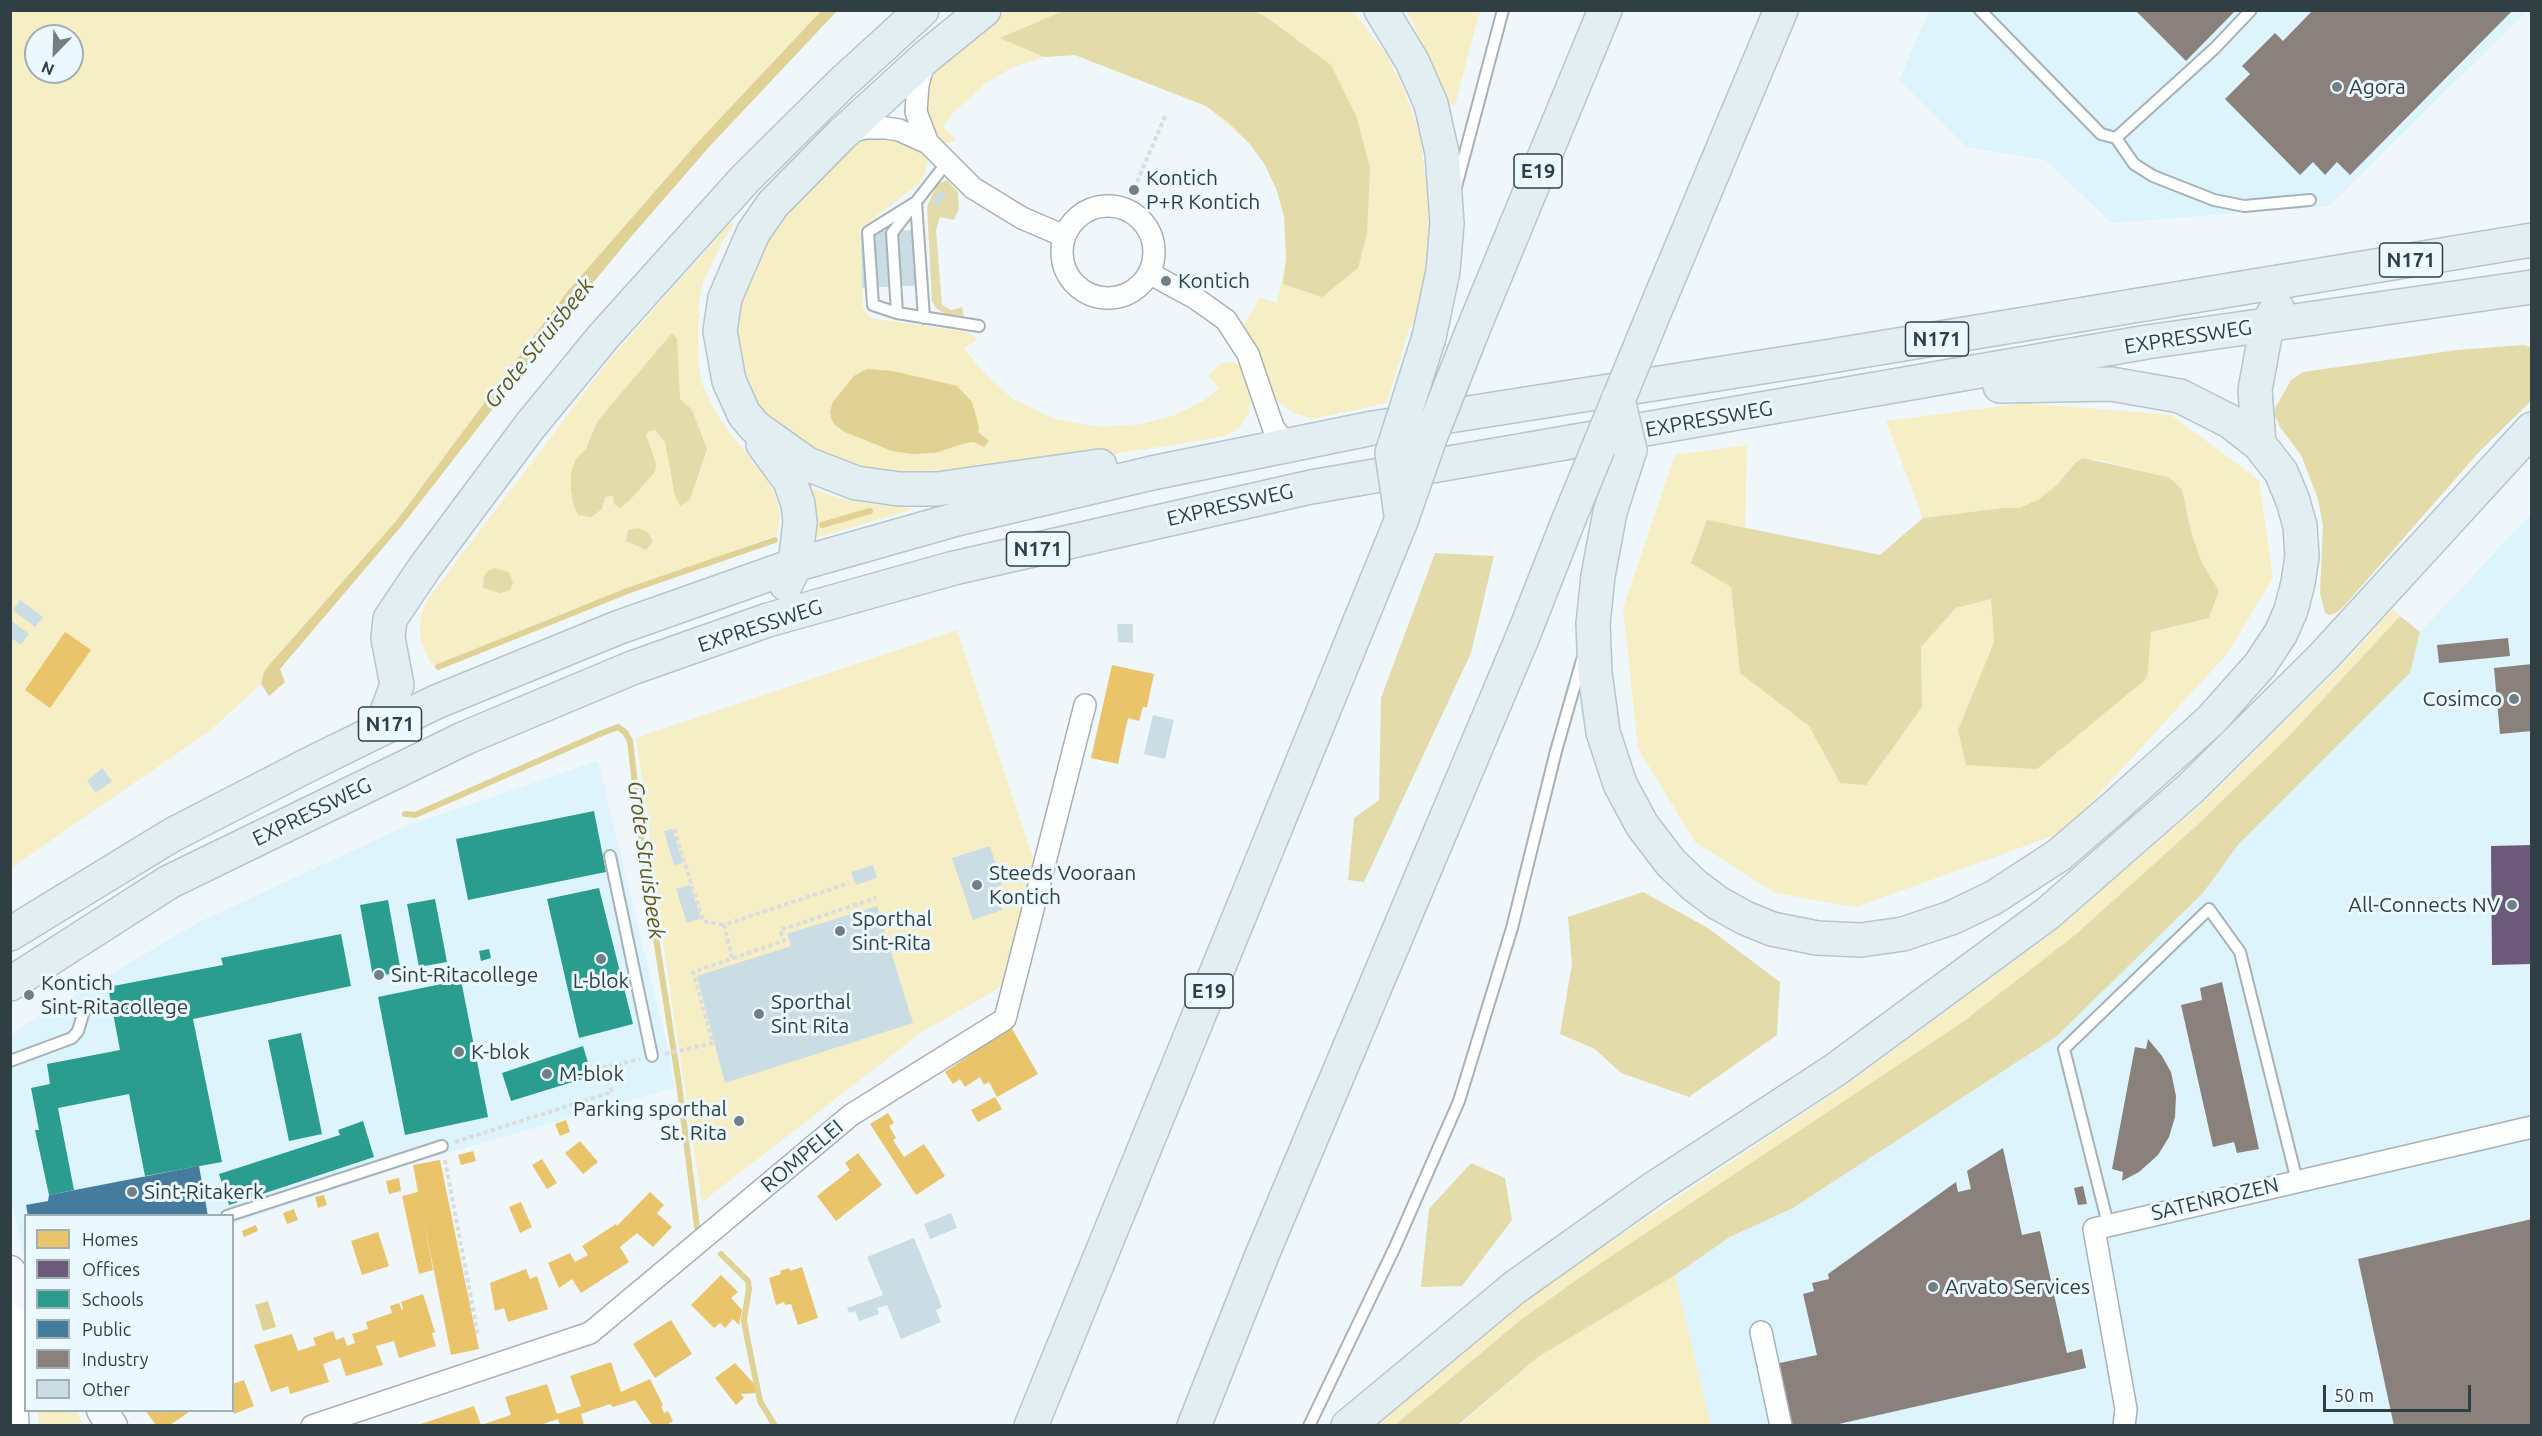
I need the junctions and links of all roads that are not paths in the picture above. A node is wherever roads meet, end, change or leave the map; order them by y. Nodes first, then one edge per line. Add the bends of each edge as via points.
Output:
1 (922, 10) edge
2 (984, 10) edge
3 (1381, 10) edge
4 (1503, 10) edge
5 (1605, 10) edge
6 (1781, 10) edge
7 (1980, 10) edge
8 (2251, 10) edge
9 (926, 57) junction
10 (842, 135) junction
11 (2116, 138) junction
12 (928, 142) junction
13 (948, 161) junction
14 (2310, 200) dead end
15 (916, 202) junction
16 (1447, 223) junction
17 (1064, 236) junction
18 (2531, 241) edge
19 (1149, 273) junction
20 (2293, 281) junction
21 (2532, 287) edge
22 (897, 313) junction
23 (924, 318) junction
24 (2267, 325) junction
25 (979, 326) dead end
26 (1866, 392) junction
27 (1618, 399) junction
28 (755, 427) junction
29 (2532, 429) edge
30 (2259, 444) junction
31 (1286, 445) junction
32 (1152, 472) junction
33 (1311, 487) junction
34 (1401, 521) junction
35 (795, 565) junction
36 (407, 593) junction
37 (768, 620) junction
38 (1593, 624) junction
39 (436, 702) junction
40 (1085, 705) dead end
41 (381, 728) junction
42 (465, 738) junction
43 (610, 856) dead end
44 (10, 934) edge
45 (10, 984) edge
46 (84, 1011) dead end
47 (652, 1056) road end
48 (10, 1061) edge
49 (2532, 1127) edge
50 (442, 1146) road end
51 (2297, 1181) junction
52 (230, 1214) edge
53 (2108, 1224) junction
54 (17, 1276) edge
55 (1761, 1332) dead end
56 (103, 1412) edge
57 (18, 1425) edge
58 (112, 1425) edge
59 (312, 1425) edge
60 (1031, 1425) edge
61 (1194, 1425) edge
62 (1309, 1425) edge
63 (1348, 1425) edge
64 (1781, 1425) edge
65 (2124, 1425) edge

1 - 36 highway via 786,138 664,267 530,426
2 - 9 highway
3 - 16 highway via 1413,61 1431,104 1442,153
4 - 16 lane
5 - 34 highway, E19, bridge via 1472,332
6 - 27 highway, bridge
7 - 11 lane via 2101,134
8 - 11 lane
9 - 10 highway
9 - 12 street via 916,112
10 - 12 street via 865,128 886,128
10 - 28 highway via 773,204 753,234 725,298 720,331 724,360 733,394
11 - 14 lane via 2134,164 2153,176 2214,200 2244,206
12 - 13 street
13 - 15 lane
13 - 17 street via 973,188 1022,218
15 - 22 lane via 892,233
15 - 22 lane via 868,232 873,305
15 - 23 lane
16 - 34 highway, bridge via 1443,271 1429,337 1392,453
17 - 19 street via 1061,254 1066,273 1089,295 1111,299 1131,292
17 - 19 street via 1079,216 1093,208 1125,209 1148,229 1153,241
18 - 20 highway, EXPRESSWEG / N171
19 - 31 street via 1226,320 1248,354 1273,427
20 - 24 highway
20 - 31 highway, EXPRESSWEG / N171
21 - 24 highway, EXPRESSWEG / N171
22 - 23 lane
23 - 25 lane
24 - 26 highway, EXPRESSWEG / N171 via 2147,342
24 - 30 highway via 2255,390
26 - 30 highway via 1929,393 2016,385 2111,384 2180,396 2231,422
26 - 33 highway, EXPRESSWEG / N171
27 - 38 highway, bridge via 1630,450 1610,512
27 - 61 highway, bridge
28 - 32 highway via 787,452 818,469 841,479 882,488 937,489 1116,464
28 - 35 highway via 790,481 798,504
29 - 63 highway via 2324,656 2190,789 2047,914 1835,1070 1653,1189 1514,1288
30 - 38 highway via 2281,472 2293,501 2302,556 2291,610 2260,665 2211,720 2059,855 1993,898 1903,934 1861,940 1817,938 1772,929 1718,903 1671,863 1642,825 1616,774 1603,732
31 - 32 highway, EXPRESSWEG / N171
31 - 33 highway
32 - 35 highway, EXPRESSWEG / N171 via 957,519
33 - 37 highway, EXPRESSWEG / N171 via 954,568
34 - 60 highway, E19
35 - 37 highway
35 - 39 highway, EXPRESSWEG / N171 via 617,628
36 - 39 highway via 403,615 407,651 416,673
36 - 41 highway via 388,624 397,685
37 - 42 highway, EXPRESSWEG / N171 via 632,668
38 - 62 lane via 1556,751 1512,928 1459,1101 1395,1247
39 - 41 highway, EXPRESSWEG / N171
39 - 42 highway
40 - 59 street, ROMPELEI via 1005,1019 851,1115 590,1333
41 - 44 highway, EXPRESSWEG / N171 via 172,835
42 - 45 highway, EXPRESSWEG / N171 via 170,882
43 - 47 lane
46 - 48 lane via 72,1038
49 - 51 street, SATENROZEN
50 - 52 lane
51 - 53 street, SATENROZEN
51 - 53 lane via 2240,952 2209,909 2064,1049
53 - 65 street via 2094,1229 2126,1409
54 - 57 street
55 - 64 street
56 - 58 street

